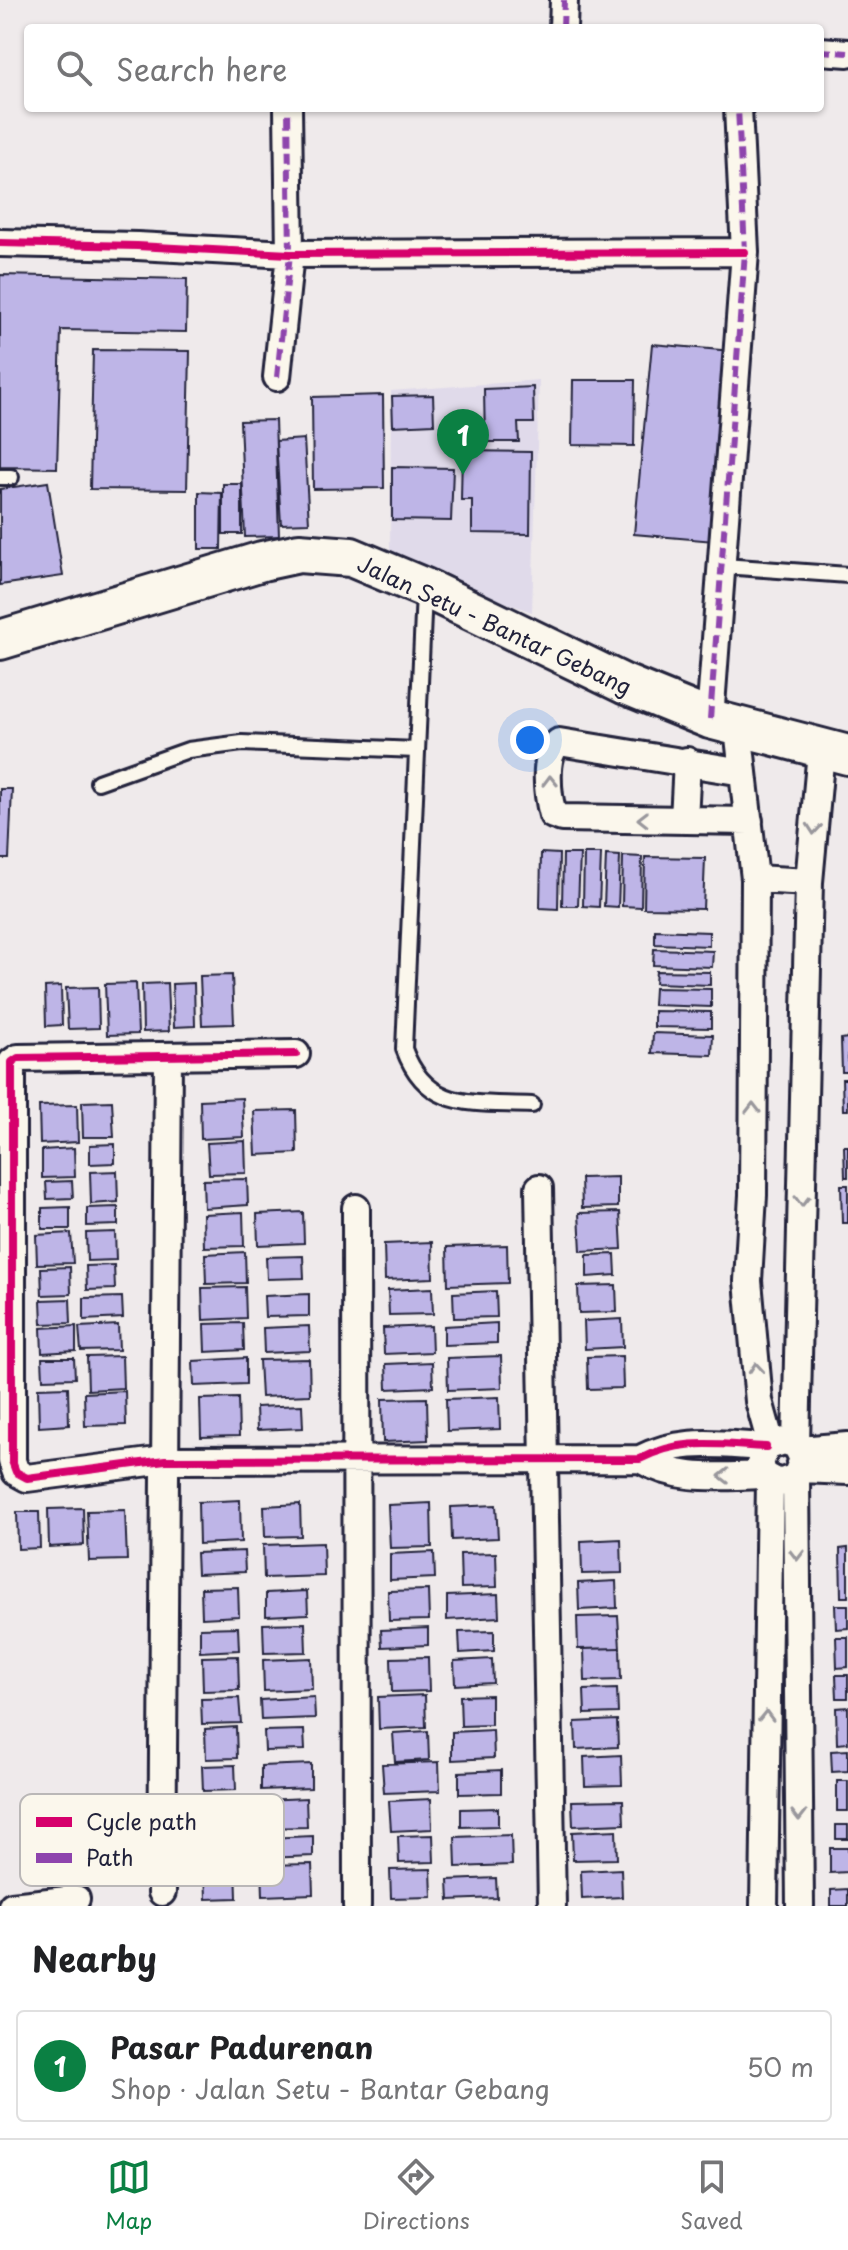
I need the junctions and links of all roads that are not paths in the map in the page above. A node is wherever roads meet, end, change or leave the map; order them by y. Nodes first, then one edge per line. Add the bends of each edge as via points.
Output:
1 (564, 0) edge
2 (563, 24) edge
3 (824, 51) edge
4 (848, 53) edge
5 (288, 112) edge
6 (738, 112) edge
7 (0, 243) edge
8 (745, 252) junction
9 (290, 254) junction
10 (277, 377) dead end
11 (723, 566) junction
12 (848, 575) edge
13 (425, 588) junction
14 (0, 640) edge
15 (724, 724) junction
16 (417, 750) junction
17 (835, 753) edge
18 (687, 761) junction
19 (743, 772) junction
20 (98, 782) dead end
21 (684, 820) junction
22 (749, 821) junction
23 (755, 879) junction
24 (809, 882) junction
25 (296, 1054) dead end
26 (168, 1056) junction
27 (532, 1105) dead end
28 (539, 1188) dead end
29 (356, 1208) dead end
30 (848, 1446) edge
31 (788, 1455) junction
32 (544, 1457) junction
33 (357, 1459) junction
34 (640, 1459) junction
35 (165, 1460) junction
36 (848, 1471) edge
37 (767, 1477) junction
38 (163, 1794) edge
39 (162, 1886) edge
40 (162, 1892) dead end
41 (76, 1899) dead end
42 (12, 1906) edge
43 (357, 1906) edge
44 (552, 1906) edge
45 (764, 1906) edge
46 (800, 1906) edge

1 - 2 street
3 - 4 street
5 - 9 street
6 - 8 street
7 - 9 street
8 - 9 street
8 - 11 street
9 - 10 street
11 - 12 lane
11 - 15 street
13 - 14 main road, Jalan Setu - Bantar Gebang via 351,557 299,553
13 - 15 main road, Jalan Setu - Bantar Gebang via 624,684
13 - 16 lane
15 - 17 main road, Jalan Setu - Bantar Gebang
15 - 19 street
16 - 20 lane via 242,743 188,750
16 - 27 lane via 404,1049 428,1090 459,1101
17 -> 24 street
18 - 19 street
18 - 21 street
21 -> 18 street via 553,815 549,756 559,742
19 - 22 street
21 - 22 street
22 - 23 street
23 - 24 street
31 -> 23 street via 759,1401 748,1281
24 -> 31 street
25 - 26 street
26 - 35 street
26 - 35 street via 12,1062 9,1321 16,1472 27,1478
28 - 32 street
29 - 33 street
30 - 31 street
31 - 34 street via 666,1445
31 - 36 street
31 - 37 street via 779,1483
31 -> 46 street
32 - 33 street
32 - 34 street
32 - 44 street
33 - 35 street
33 - 43 street
37 -> 34 street via 685,1476
35 - 38 street
45 -> 37 street
39 - 40 street
41 - 42 street

